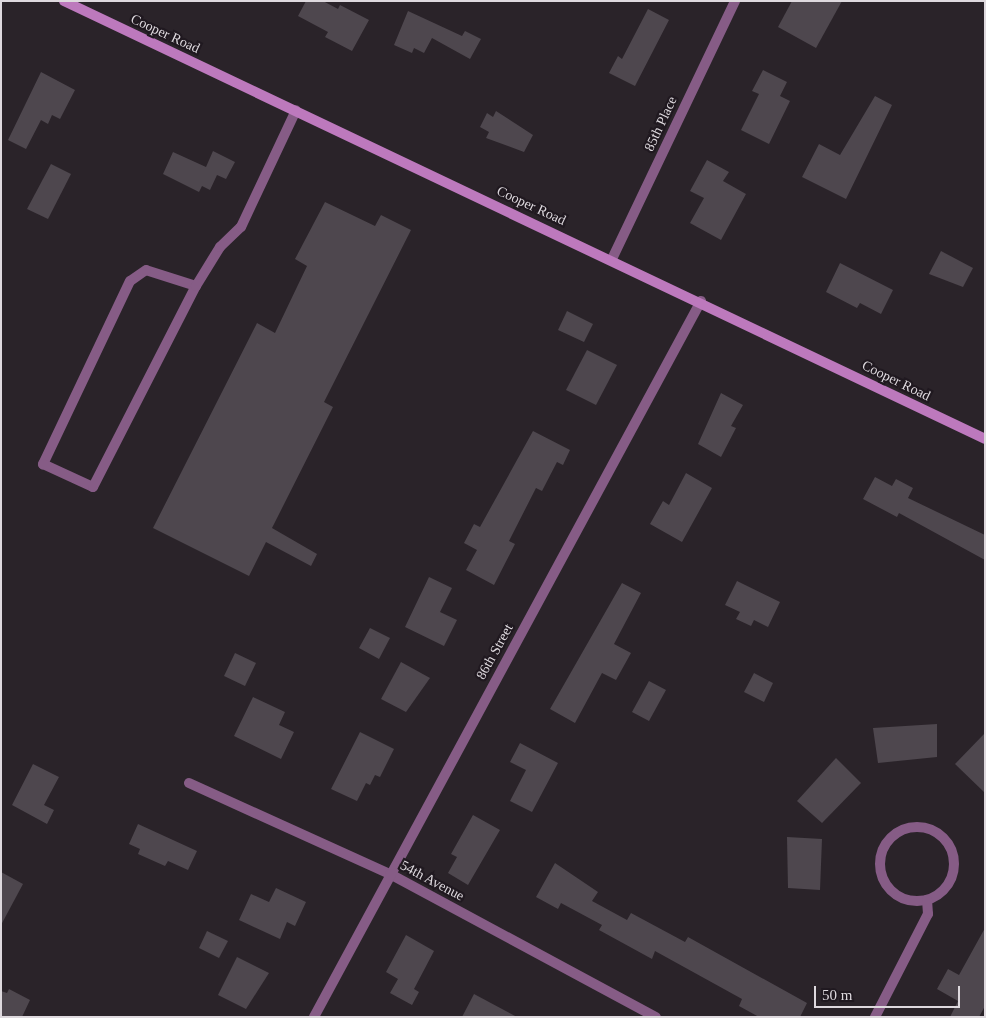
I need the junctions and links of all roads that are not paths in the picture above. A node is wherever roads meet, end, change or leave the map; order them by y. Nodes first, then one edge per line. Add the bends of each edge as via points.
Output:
1 (64, 1) edge
2 (735, 1) edge
3 (296, 110) junction
4 (612, 260) junction
5 (196, 286) junction
6 (701, 301) junction
7 (985, 439) edge
8 (189, 783) dead end
9 (390, 874) junction
10 (927, 900) junction
11 (314, 1017) edge
12 (656, 1017) edge
13 (875, 1017) edge

1 - 3 street, Cooper Road
2 - 4 street, 85th Place
3 - 4 street, Cooper Road
3 - 5 street via 241,228 220,247
4 - 6 street, Cooper Road
5 - 5 street via 146,270 130,281 43,464 93,487
6 - 7 street, Cooper Road
6 - 9 street, 86th Street
8 - 9 street, 54th Avenue
9 - 11 street, 86th Street
9 - 12 street, 54th Avenue
10 - 10 street via 915,902 893,893 881,871 880,859 892,838 914,827 932,830 947,841 955,864 947,887
10 - 13 street via 928,914

